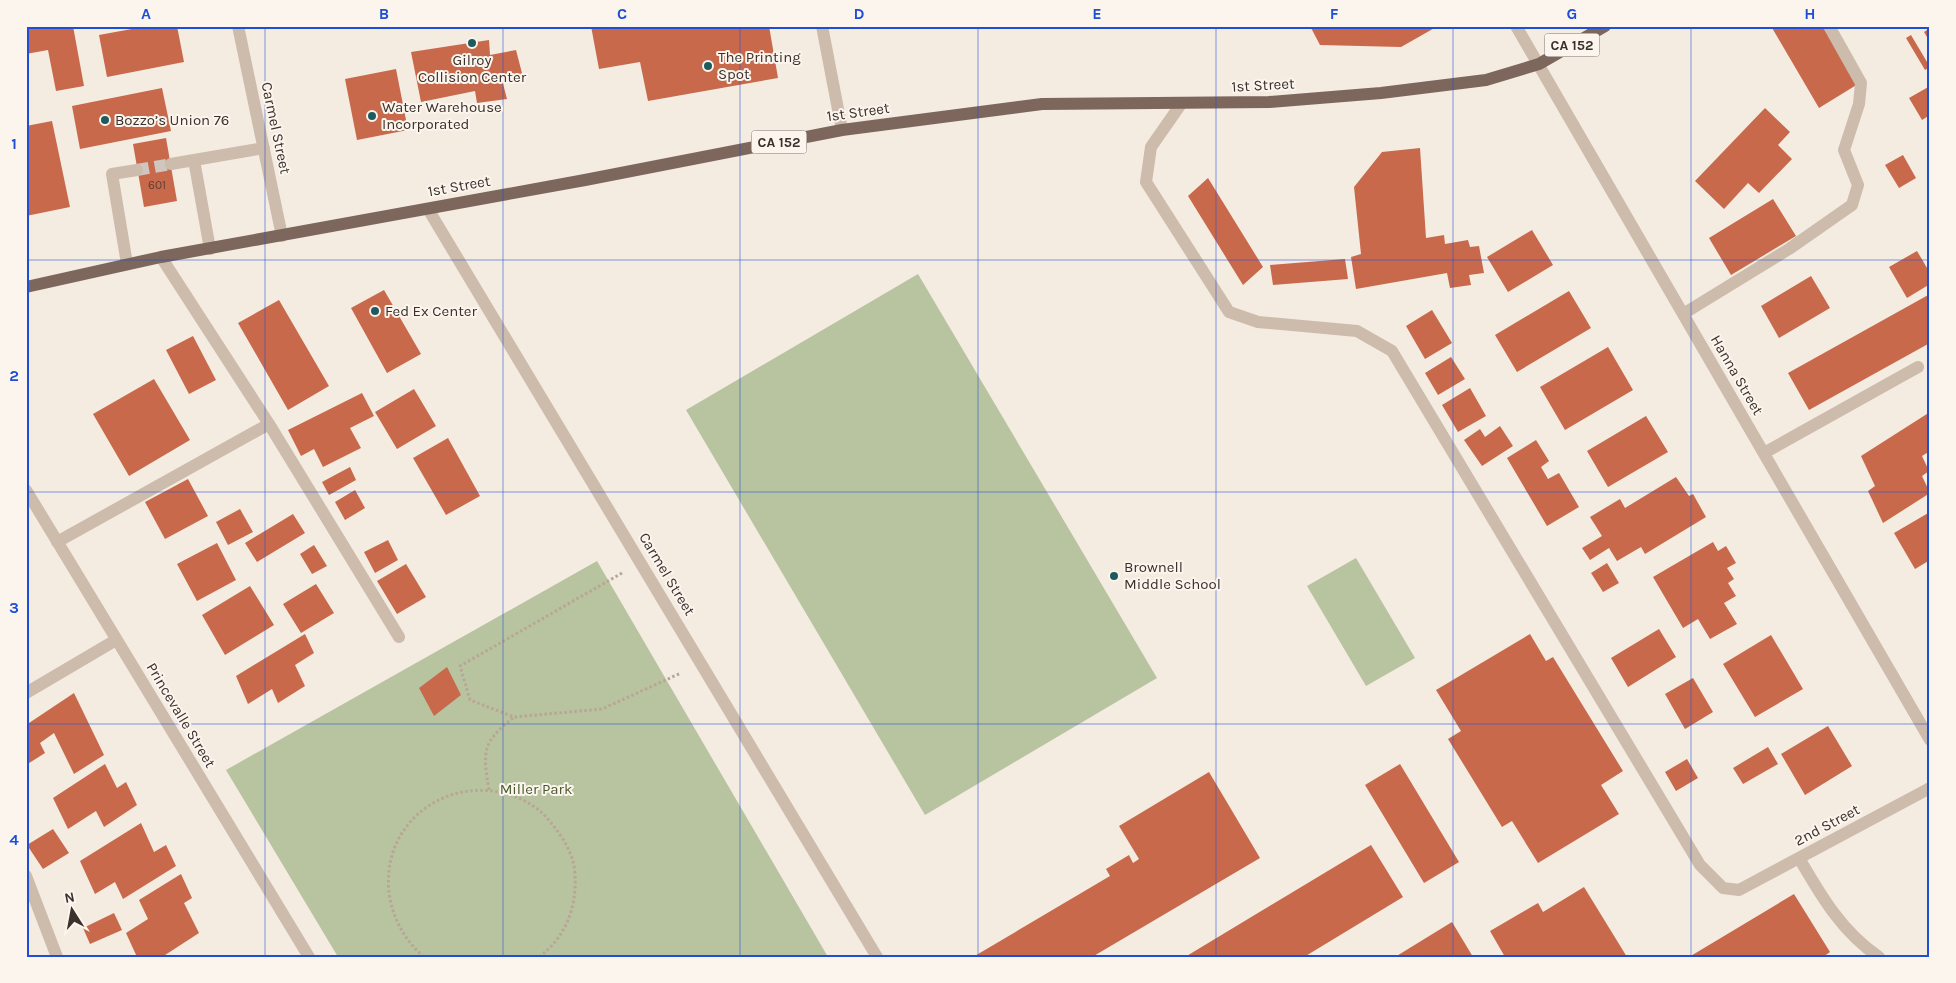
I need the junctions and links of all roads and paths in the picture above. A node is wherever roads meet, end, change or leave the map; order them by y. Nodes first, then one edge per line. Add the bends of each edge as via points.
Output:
1 (238, 26) edge
2 (822, 26) edge
3 (1516, 26) edge
4 (1604, 26) edge
5 (1829, 26) edge
6 (1539, 64) junction
7 (1181, 104) junction
8 (842, 130) junction
9 (264, 148) junction
10 (194, 160) junction
11 (171, 164) tunnel mouth
12 (137, 170) tunnel mouth
13 (428, 208) junction
14 (282, 236) junction
15 (210, 249) junction
16 (161, 258) junction
17 (128, 264) junction
18 (26, 287) edge
19 (1683, 314) junction
20 (1918, 367) dead end
21 (269, 424) junction
22 (1764, 453) junction
23 (26, 490) edge
24 (57, 542) junction
25 (641, 562) junction
26 (399, 637) dead end
27 (116, 640) junction
28 (702, 663) junction
29 (26, 693) edge
30 (514, 717) junction
31 (1930, 740) edge
32 (1930, 788) edge
33 (489, 790) junction
34 (1799, 858) junction
35 (26, 876) edge
36 (57, 957) edge
37 (309, 957) edge
38 (424, 957) edge
39 (539, 957) edge
40 (877, 957) edge
41 (1880, 957) edge

1 - 9 street, Carmel Street
2 - 8 street
3 - 6 street, Hanna Street
4 - 6 main road, 1st Street / CA 152
5 - 19 street via 1861,83 1859,104 1844,150 1858,185 1852,204 1789,248
6 - 7 main road, 1st Street / CA 152 via 1486,80 1381,93 1268,102
6 - 19 street, Hanna Street
7 - 8 main road, 1st Street / CA 152 via 1042,104
7 - 34 street, 2nd Street via 1150,147 1146,182 1229,312 1258,322 1357,331 1392,352 1700,865 1723,888 1739,890
8 - 13 main road, 1st Street / CA 152
9 - 10 street
9 - 14 street, Carmel Street
10 - 11 street
10 - 15 street
12 - 17 street via 112,174
13 - 14 main road, 1st Street / CA 152
13 - 25 street, Carmel Street
14 - 15 main road, 1st Street / CA 152
15 - 16 main road, 1st Street / CA 152
16 - 17 main road, 1st Street / CA 152
16 - 21 street
17 - 18 main road, 1st Street / CA 152
19 - 22 street, Hanna Street
20 - 22 street
21 - 24 street
21 - 26 street
22 - 31 street, Hanna Street
23 - 24 street, Princevalle Street
24 - 27 street, Princevalle Street
25 - 28 street, Carmel Street
25 - 30 path via 460,666 470,700
27 - 29 street
27 - 37 street, Princevalle Street
28 - 30 path via 602,709
28 - 40 street, Carmel Street
30 - 33 path via 492,739 484,757
32 - 34 street, 2nd Street
33 - 38 path via 454,793 426,807 404,829 391,857 387,888 394,918 410,945
33 - 39 path via 516,795 542,811 562,837 574,863 576,894 568,924 550,949
34 - 41 street via 1840,923
35 - 36 street

